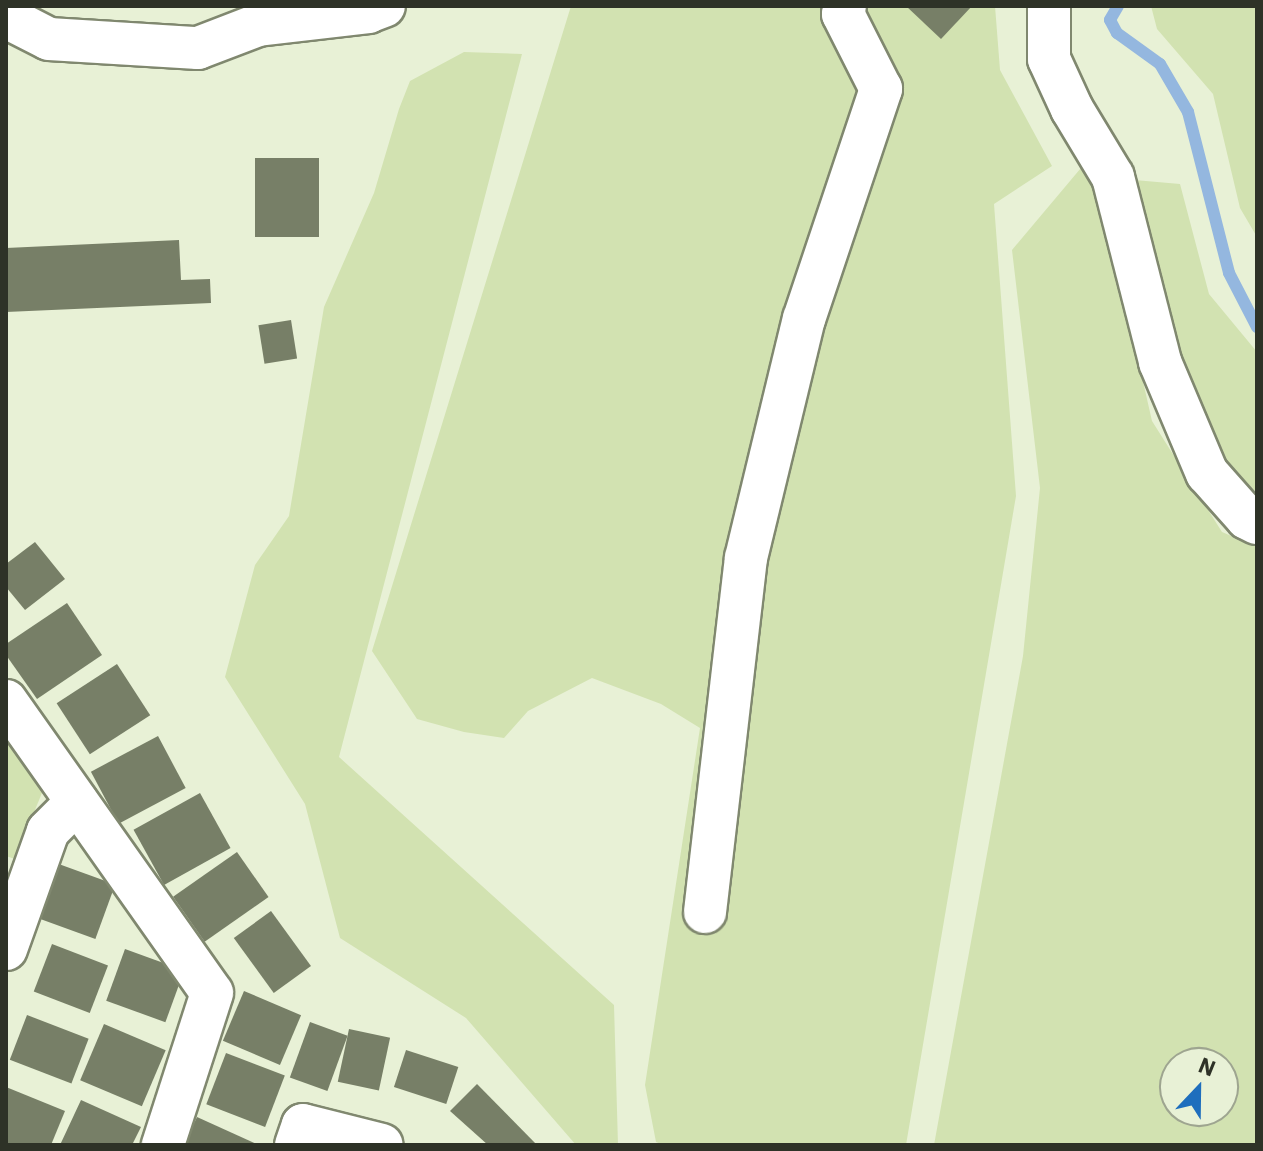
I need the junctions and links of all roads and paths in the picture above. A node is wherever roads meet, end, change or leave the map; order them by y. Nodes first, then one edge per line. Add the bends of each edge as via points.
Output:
1 (384, 6) edge
2 (845, 6) edge
3 (1049, 6) edge
4 (6, 17) edge
5 (1257, 523) edge
6 (6, 701) edge
7 (77, 802) junction
8 (705, 912) dead end
9 (6, 949) edge
10 (163, 1145) edge
11 (296, 1145) edge
12 (382, 1145) edge

1 - 4 street via 258,25 198,48 49,39
2 - 8 street via 843,14 881,89 804,319 746,558
3 - 5 street via 1049,59 1113,177 1160,362 1207,473
6 - 7 street
7 - 9 street via 48,831
7 - 10 street via 212,993
11 - 12 street via 303,1125

